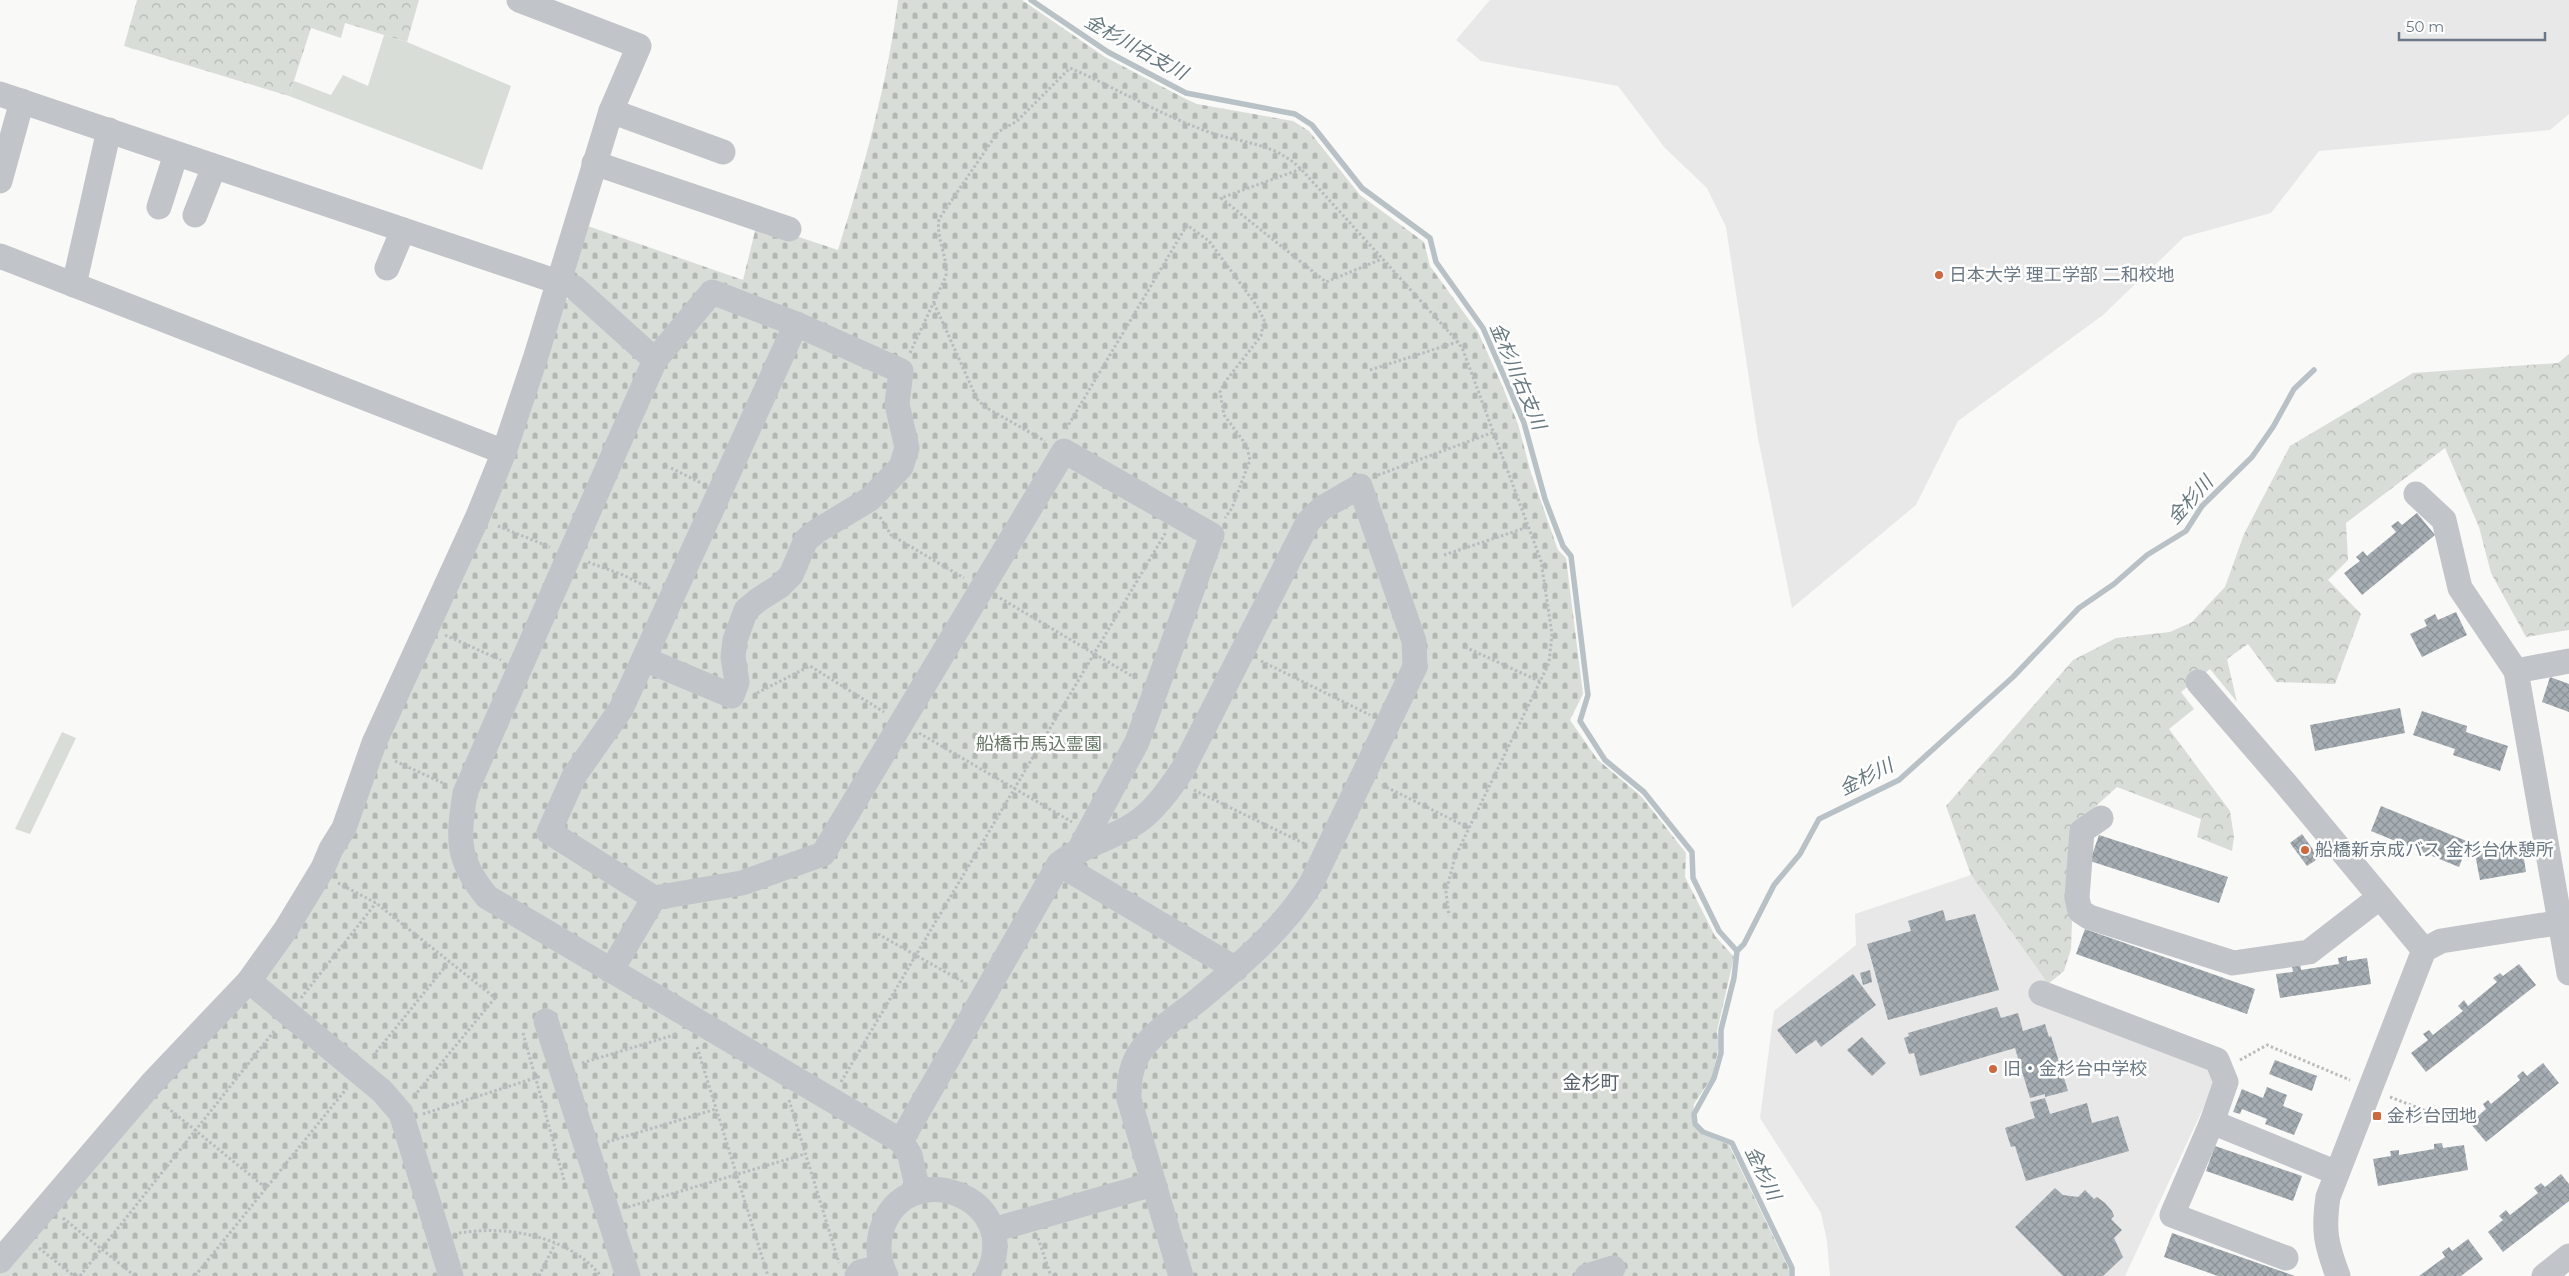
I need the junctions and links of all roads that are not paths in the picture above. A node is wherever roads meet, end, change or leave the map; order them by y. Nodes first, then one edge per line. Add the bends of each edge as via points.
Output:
1 (519, 0) edge
2 (11, 98) edge
3 (611, 112) junction
4 (109, 130) junction
5 (723, 152) dead end
6 (176, 154) junction
7 (594, 163) junction
8 (214, 166) junction
9 (0, 180) edge
10 (159, 207) dead end
11 (195, 215) dead end
12 (788, 228) dead end
13 (403, 230) junction
14 (0, 256) edge
15 (387, 268) dead end
16 (74, 285) junction
17 (566, 285) junction
18 (796, 324) junction
19 (655, 360) junction
20 (504, 452) junction
21 (2416, 494) dead end
22 (644, 659) junction
23 (2569, 661) edge
24 (2517, 678) junction
25 (2198, 682) dead end
26 (2101, 818) dead end
27 (1075, 849) junction
28 (2380, 897) junction
29 (654, 898) junction
30 (2565, 922) edge
31 (2424, 950) junction
32 (1236, 969) junction
33 (611, 971) junction
34 (2569, 973) edge
35 (249, 981) junction
36 (2041, 993) dead end
37 (546, 1021) dead end
38 (2212, 1122) junction
39 (901, 1141) junction
40 (2337, 1173) junction
41 (1153, 1184) junction
42 (918, 1191) junction
43 (993, 1230) junction
44 (2569, 1256) edge
45 (2286, 1258) dead end
46 (0, 1261) edge
47 (1613, 1268) dead end
48 (848, 1271) edge
49 (884, 1271) edge
50 (451, 1276) edge
51 (628, 1276) edge
52 (987, 1276) edge
53 (1181, 1276) edge
54 (1587, 1276) edge
55 (2338, 1276) edge
56 (2544, 1276) edge

1 - 3 street via 639,46
2 - 4 street
2 - 9 street
3 - 5 street
3 - 7 street
4 - 6 street
4 - 16 street
6 - 8 street
6 - 10 street
7 - 12 street
7 - 17 street
8 - 11 street
8 - 13 street
13 - 15 street
13 - 17 street
14 - 16 street
16 - 20 street
17 - 19 street
17 - 20 street
18 - 19 street via 712,292
18 - 22 street
18 - 22 street via 901,371 897,404 907,448 905,459 870,499 806,540 791,575 746,610 733,657 737,682 732,696
19 - 33 street via 465,793 459,832 471,877 487,897
20 - 35 street via 374,743 344,828 324,868
21 - 24 street via 2444,520 2460,588
22 - 29 street via 621,709 574,776 549,832
23 - 24 street
24 - 30 street
25 - 28 street
26 - 28 street via 2082,831 2077,898 2080,911 2089,917 2233,962 2309,952
27 - 29 street via 1137,742 1212,535 1064,451 823,854 742,883
27 - 32 street
27 - 32 street via 1132,826 1168,792 1183,769 1308,522 1322,508 1360,486 1414,641 1415,667 1296,910
27 - 39 street via 985,995
28 - 31 street
29 - 33 street
30 - 31 street via 2440,941
30 - 34 street
31 - 40 street
32 - 41 street via 1150,1040 1138,1055 1129,1077 1129,1099
33 - 39 street
35 - 46 street via 152,1083
35 - 50 street via 382,1091 401,1113
36 - 38 street via 2217,1060 2226,1082
37 - 51 street
38 - 40 street
38 - 45 street via 2172,1215
39 - 42 street via 910,1155
40 - 55 street via 2328,1197 2324,1226 2328,1250
41 - 43 street
41 - 53 street
42 - 43 street via 941,1189 964,1195 982,1210
42 - 49 street via 898,1203 884,1222 878,1244
43 - 52 street via 996,1247
44 - 56 street
47 - 54 street
48 - 49 street

